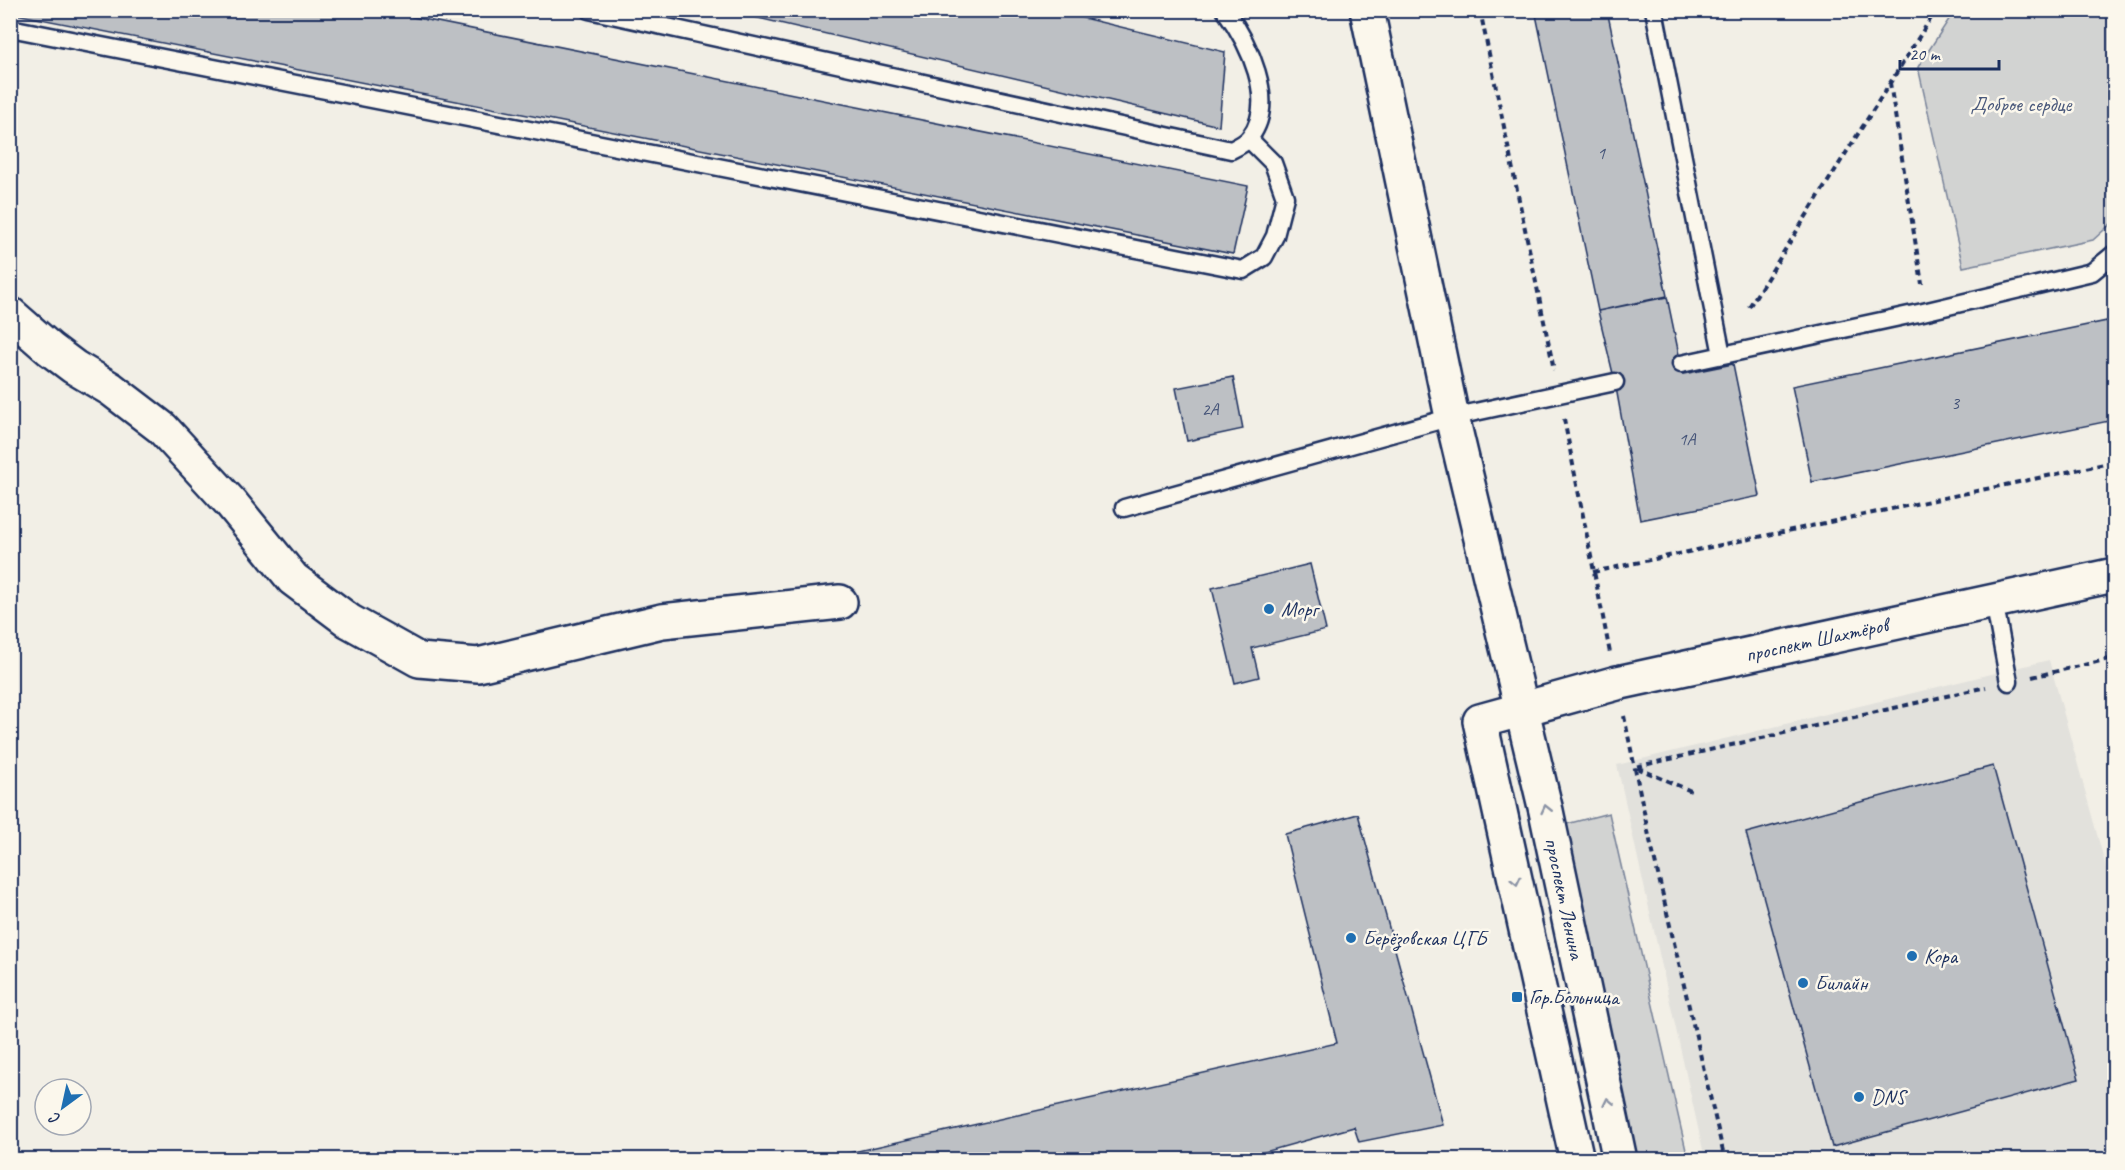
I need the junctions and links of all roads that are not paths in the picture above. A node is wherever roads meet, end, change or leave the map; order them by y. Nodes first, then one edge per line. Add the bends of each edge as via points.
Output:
1 (589, 10) edge
2 (1226, 10) edge
3 (1367, 10) edge
4 (1654, 10) edge
5 (10, 28) edge
6 (1249, 139) junction
7 (2115, 254) edge
8 (10, 314) edge
9 (1722, 355) junction
10 (1681, 364) dead end
11 (1615, 382) dead end
12 (1452, 417) junction
13 (1124, 508) dead end
14 (2115, 575) edge
15 (1994, 601) junction
16 (840, 602) dead end
17 (2009, 682) road end
18 (1521, 710) junction
19 (1480, 721) joint
20 (1577, 1160) edge
21 (1620, 1160) edge

1 - 6 lane via 1231,150
2 - 6 lane via 1242,33 1261,86 1260,119
3 - 12 street, проспект Ленина
4 - 9 lane
5 - 6 lane via 1243,270 1264,257 1275,236 1285,197 1273,163
7 - 9 lane via 2092,272
8 - 16 street via 74,367 162,428 231,502 293,579 349,621 419,660 478,665 662,621
9 - 10 lane
11 - 12 lane
12 - 13 lane
12 - 18 street, проспект Ленина
14 - 15 street, проспект Шахтёров
15 - 17 lane
15 - 18 street, проспект Шахтёров via 1617,683
18 - 19 street, проспект Шахтёров
21 -> 18 street, проспект Ленина
19 -> 20 street, проспект Ленина

